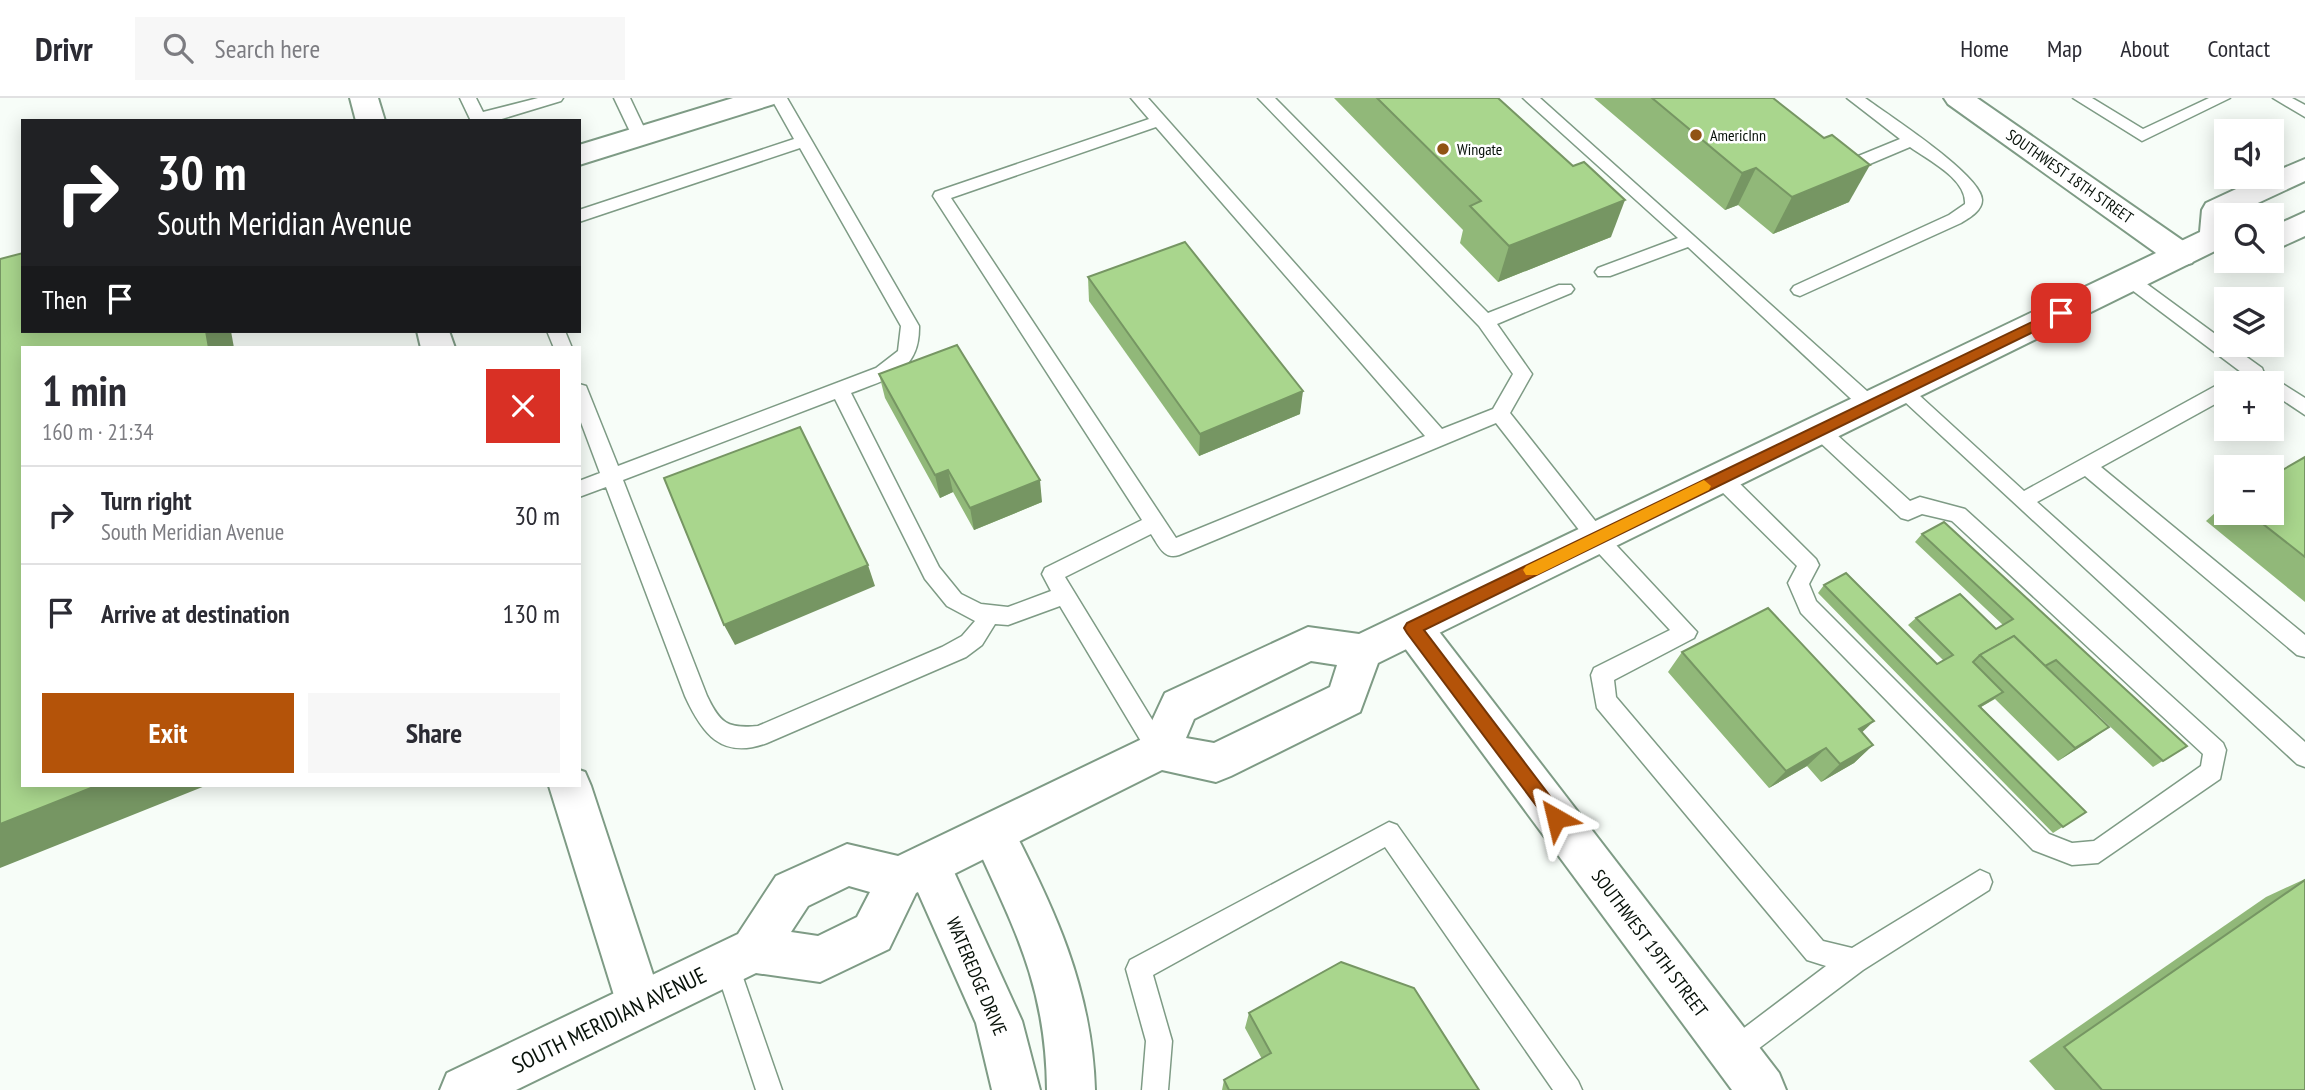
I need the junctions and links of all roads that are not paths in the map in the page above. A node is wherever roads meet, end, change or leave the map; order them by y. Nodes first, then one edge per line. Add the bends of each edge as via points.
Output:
1 (468, 98) edge
2 (555, 98) edge
3 (622, 98) edge
4 (764, 98) edge
5 (779, 98) edge
6 (1139, 98) edge
7 (1266, 98) edge
8 (1531, 98) edge
9 (1855, 98) edge
10 (1958, 98) edge
11 (2081, 98) edge
12 (2222, 98) edge
13 (2281, 98) edge
14 (2305, 112) edge
15 (1158, 121) junction
16 (640, 136) junction
17 (1912, 140) junction
18 (804, 141) junction
19 (581, 154) edge
20 (2305, 169) edge
21 (1828, 175) edge
22 (2232, 203) edge
23 (581, 215) edge
24 (2305, 223) edge
25 (2284, 234) edge
26 (1691, 240) junction
27 (2214, 242) edge
28 (2181, 255) junction
29 (1604, 272) dead end
30 (2130, 279) junction
31 (1565, 289) dead end
32 (1800, 290) dead end
33 (1485, 321) junction
34 (2254, 371) edge
35 (840, 390) junction
36 (2284, 393) edge
37 (581, 396) edge
38 (2214, 396) edge
39 (1886, 398) junction
40 (2305, 408) edge
41 (1500, 414) junction
42 (1819, 430) junction
43 (1439, 438) junction
44 (2087, 466) junction
45 (613, 477) junction
46 (1721, 478) junction
47 (581, 488) edge
48 (2022, 501) junction
49 (1155, 523) junction
50 (1597, 538) junction
51 (1065, 595) junction
52 (989, 614) junction
53 (1413, 628) junction
54 (2305, 648) edge
55 (1362, 652) junction
56 (1159, 751) junction
57 (2305, 757) edge
58 (570, 787) edge
59 (993, 833) junction
60 (914, 871) junction
61 (1980, 882) dead end
62 (740, 957) junction
63 (1854, 961) junction
64 (640, 1005) junction
65 (1733, 1052) junction
66 (464, 1090) edge
67 (769, 1090) edge
68 (1016, 1090) edge
69 (1071, 1090) edge
70 (1155, 1090) edge
71 (1569, 1090) edge
72 (1762, 1090) edge

1 - 2 lane via 477,117 490,117
3 - 16 lane
4 - 16 main road
5 - 18 lane
6 - 15 lane
7 - 33 lane
8 - 26 lane
9 - 17 lane
10 - 28 main road, SOUTHWEST 18TH STREET
11 - 12 lane via 2142,136
13 - 14 lane
15 - 43 lane
15 - 49 lane via 941,197
16 - 19 main road
17 - 21 lane
17 - 32 lane via 1972,190 1975,202 1971,211
18 - 23 lane
18 - 35 lane via 910,326 904,359
20 - 22 main road
24 - 25 main road
26 - 29 lane
26 - 39 lane
27 - 28 main road
28 - 30 main road
30 - 34 lane
30 - 39 main road
31 - 33 lane
33 - 41 lane via 1523,374
35 - 45 lane
35 - 52 lane via 932,573 954,600
36 - 40 lane
37 - 45 lane
38 - 44 lane
39 - 42 main road
39 - 48 lane
41 - 43 lane
41 - 50 lane
42 - 46 main road
42 - 46 lane via 1908,512 1920,506 1958,515 2215,750 2212,772 2098,852 2072,854 2040,842 1808,607 1798,583 1809,565
43 - 49 lane via 1172,549
44 - 48 lane
44 - 54 lane
45 - 47 lane
45 - 52 lane via 696,696 709,724 723,736 760,736 950,654 980,635
46 - 50 main road
48 - 57 lane
49 - 51 lane via 1052,574
50 - 53 main road
50 - 63 lane via 1686,632 1602,675 1605,701 1816,951
51 - 52 lane via 1008,616
51 - 56 lane
53 - 55 main road
53 - 65 main road, SOUTHWEST 19TH STREET
55 - 56 main road via 1308,644 1179,706
55 - 56 main road via 1346,699 1216,763
56 - 59 main road
58 - 64 main road
59 - 60 main road
59 - 69 main road via 1034,913 1062,995
60 - 62 main road via 847,864 792,891
60 - 62 main road via 873,933 820,959
60 - 68 main road, WATEREDGE DRIVE via 999,1021
61 - 63 lane
62 - 64 main road, SOUTH MERIDIAN AVENUE
62 - 67 lane
63 - 65 lane
64 - 66 main road, SOUTH MERIDIAN AVENUE
65 - 72 main road, SOUTHWEST 19TH STREET
70 - 71 lane via 1159,1041 1139,969 1389,833

